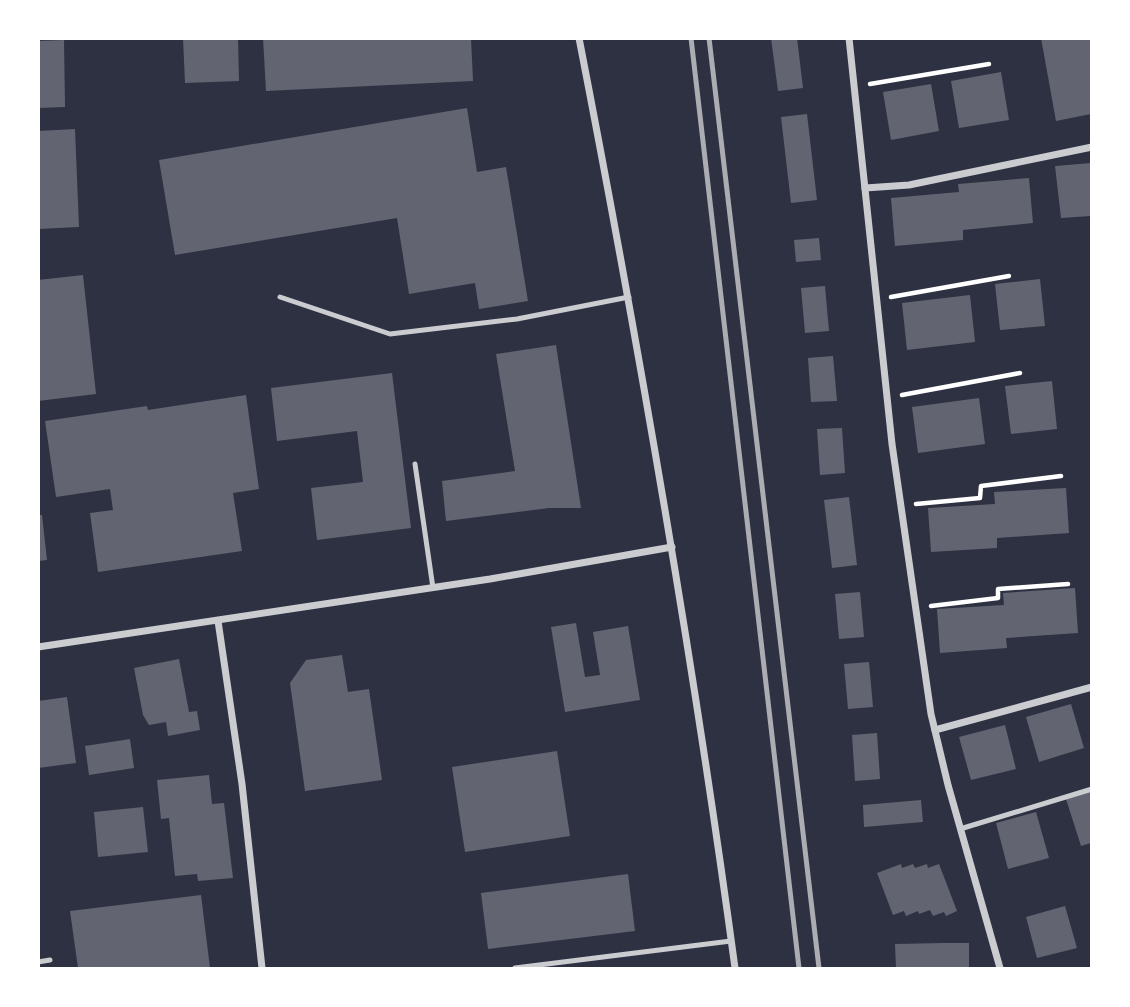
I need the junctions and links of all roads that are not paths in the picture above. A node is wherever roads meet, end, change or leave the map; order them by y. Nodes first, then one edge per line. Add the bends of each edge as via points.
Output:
1 (579, 38) edge
2 (849, 38) edge
3 (1091, 147) edge
4 (865, 188) junction
5 (280, 298) dead end
6 (628, 298) junction
7 (415, 464) dead end
8 (672, 547) junction
9 (433, 588) junction
10 (218, 621) junction
11 (38, 647) edge
12 (1091, 687) edge
13 (935, 730) junction
14 (1091, 789) edge
15 (960, 829) junction
16 (731, 941) junction
17 (50, 960) dead end
18 (38, 962) edge
19 (261, 968) edge
20 (514, 968) edge
21 (735, 968) edge
22 (1000, 968) edge

1 - 6 street
2 - 4 street
3 - 4 street via 909,185
4 - 13 street via 887,398
5 - 6 lane via 390,334 517,319
6 - 8 street
7 - 9 lane
8 - 9 street
8 - 16 street
9 - 10 street
10 - 11 street
10 - 19 street via 242,784
12 - 13 street
13 - 15 street
14 - 15 lane
15 - 22 street
16 - 20 lane
16 - 21 street
17 - 18 lane

